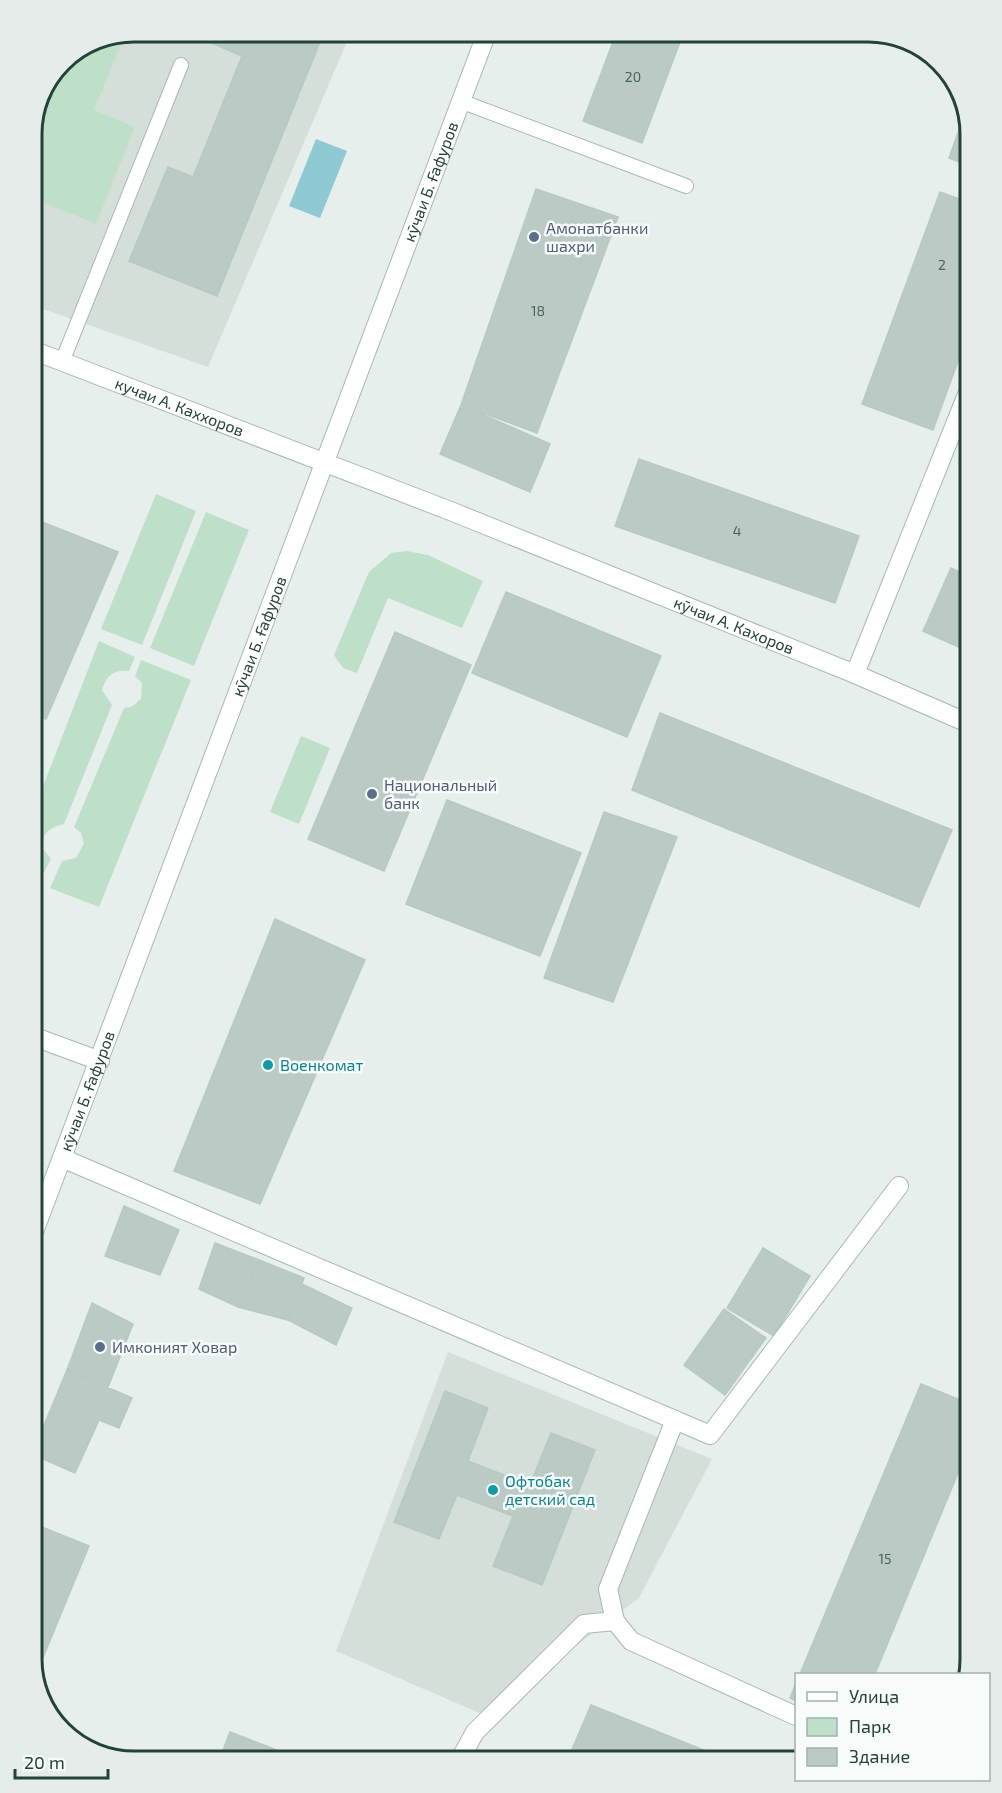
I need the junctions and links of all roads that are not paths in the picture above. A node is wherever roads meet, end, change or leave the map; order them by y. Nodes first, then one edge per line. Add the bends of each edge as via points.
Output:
1 (483, 42) edge
2 (181, 65) dead end
3 (460, 101) junction
4 (686, 186) dead end
5 (42, 354) edge
6 (62, 362) junction
7 (960, 412) edge
8 (325, 463) junction
9 (855, 674) junction
10 (960, 720) edge
11 (42, 1040) edge
12 (100, 1060) junction
13 (62, 1158) junction
14 (899, 1186) dead end
15 (42, 1210) edge
16 (675, 1420) junction
17 (615, 1621) junction
18 (795, 1716) edge
19 (465, 1751) edge

1 - 3 street, кӯчаи Б. Ғафуров
2 - 6 lane
3 - 4 lane
3 - 8 street, кӯчаи Б. Ғафуров
5 - 6 street, кучаи А. Каххоров
6 - 8 street, кучаи А. Каххоров
7 - 9 street
8 - 9 street, кӯчаи А. Кахоров
8 - 12 street, кӯчаи Б. Ғафуров
9 - 10 street, кӯчаи А. Кахоров
11 - 12 street
12 - 13 street, кӯчаи Б. Ғафуров
13 - 15 street, кӯчаи Б. Ғафуров
13 - 16 street
14 - 16 street via 710,1435
16 - 17 street via 608,1589
17 - 18 street via 632,1641
17 - 19 street via 584,1624 475,1732

